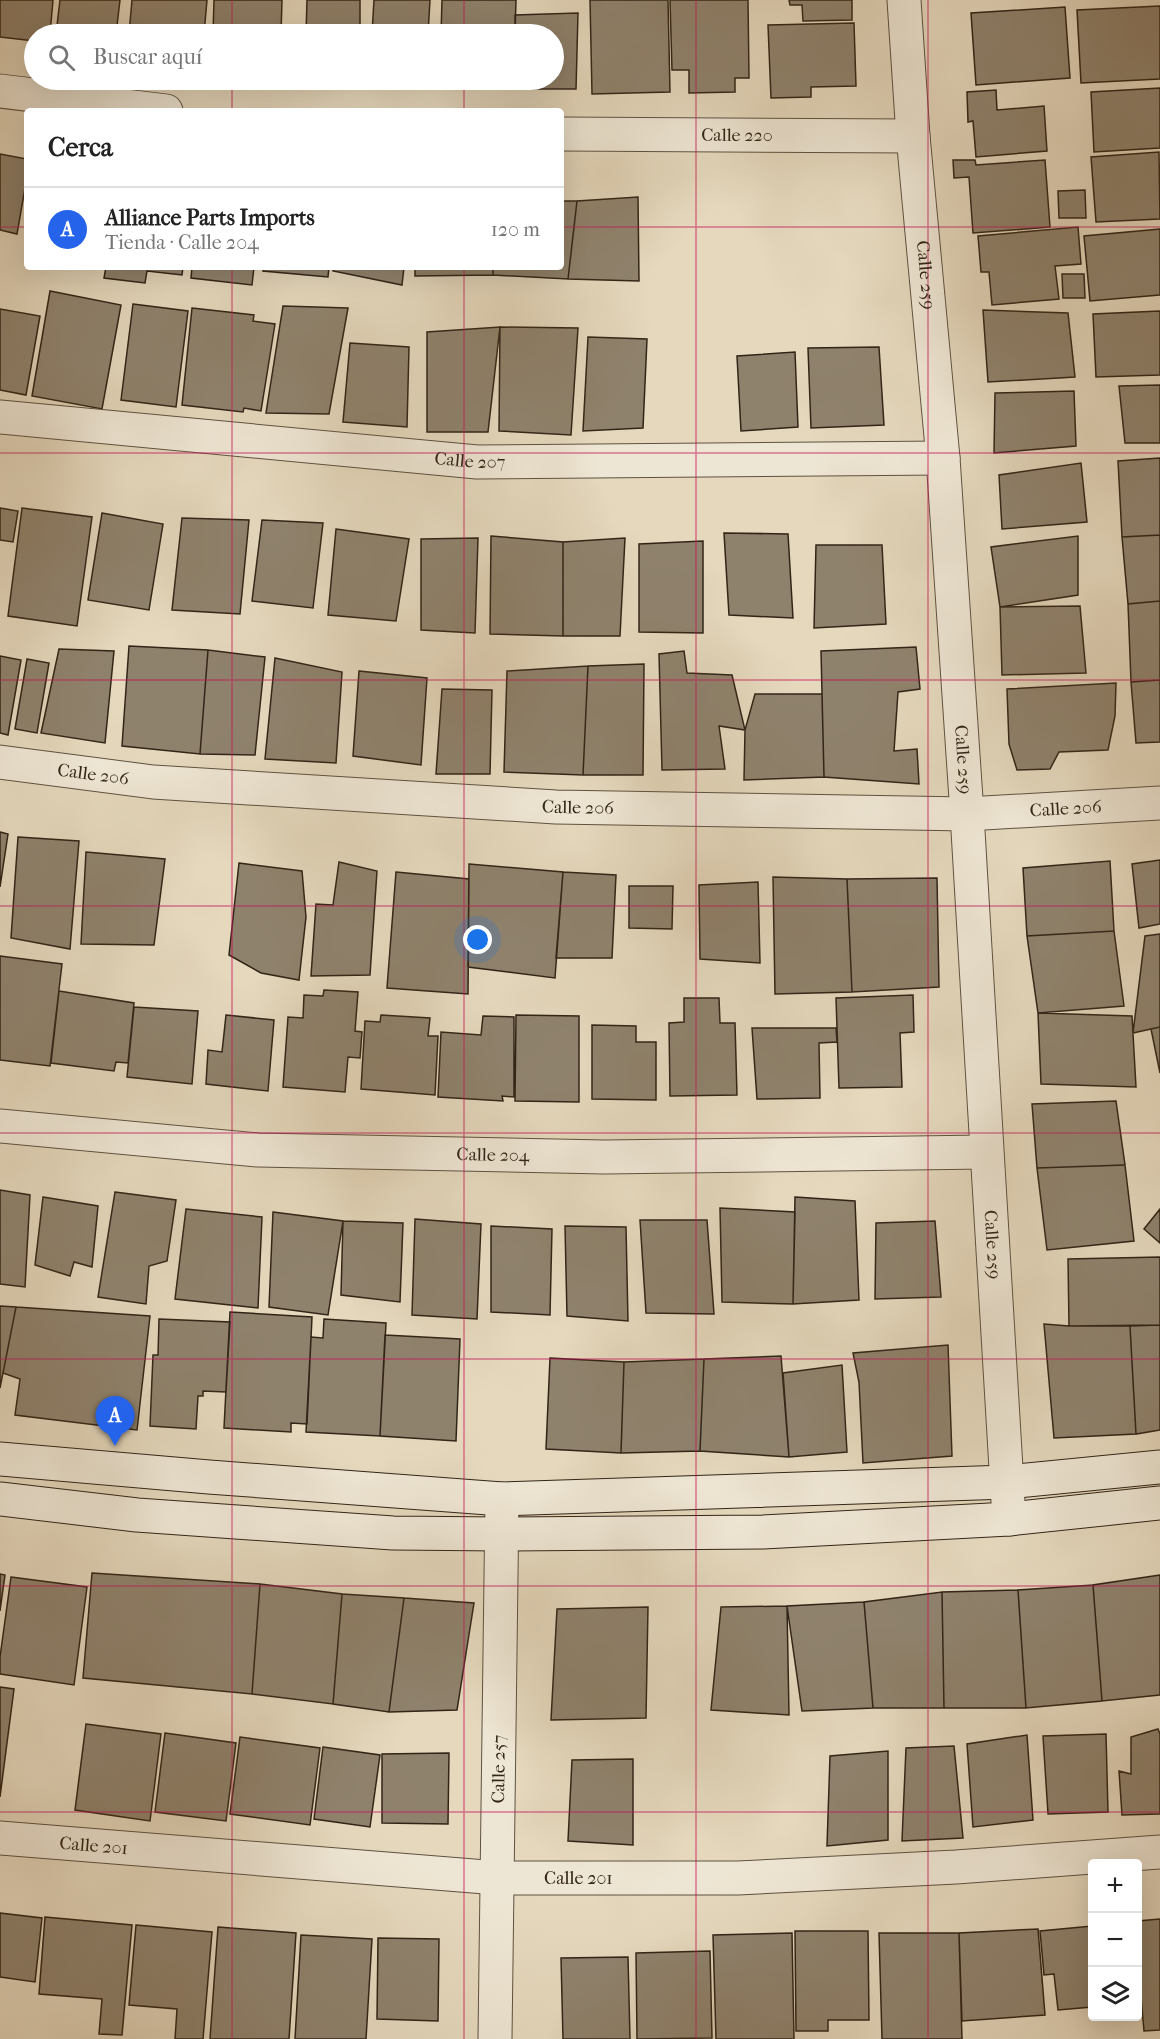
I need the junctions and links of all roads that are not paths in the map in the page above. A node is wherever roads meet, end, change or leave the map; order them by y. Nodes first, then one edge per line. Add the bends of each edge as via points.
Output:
1 (904, 0) edge
2 (0, 91) edge
3 (141, 108) edge
4 (564, 134) edge
5 (913, 136) junction
6 (0, 417) edge
7 (943, 458) junction
8 (0, 762) edge
9 (1160, 803) edge
10 (967, 814) junction
11 (0, 1126) edge
12 (986, 1152) junction
13 (0, 1459) edge
14 (1160, 1467) edge
15 (1006, 1482) junction
16 (502, 1498) junction
17 (0, 1499) edge
18 (1160, 1503) edge
19 (1009, 1519) junction
20 (501, 1534) junction
21 (0, 1838) edge
22 (1160, 1852) edge
23 (498, 1878) junction
24 (495, 2039) edge

1 - 5 street, Calle 259
2 - 3 street
4 - 5 street, Calle 220
5 - 7 street, Calle 259
6 - 7 street, Calle 207 via 477,462
7 - 10 street, Calle 259
8 - 10 street, Calle 206 via 153,782 556,807
9 - 10 street, Calle 206
10 - 12 street, Calle 259
11 - 12 street, Calle 204 via 258,1150 604,1157
12 - 15 street, Calle 259
13 - 16 street
14 - 15 street
15 - 16 street
15 - 19 street, Calle 259
16 - 20 street, Calle 257
17 - 20 street via 137,1515 393,1533
18 - 19 street
19 - 20 street via 763,1533
20 - 23 street, Calle 257
21 - 23 street, Calle 201
22 - 23 street, Calle 201 via 956,1868 738,1878
23 - 24 street, Calle 257

